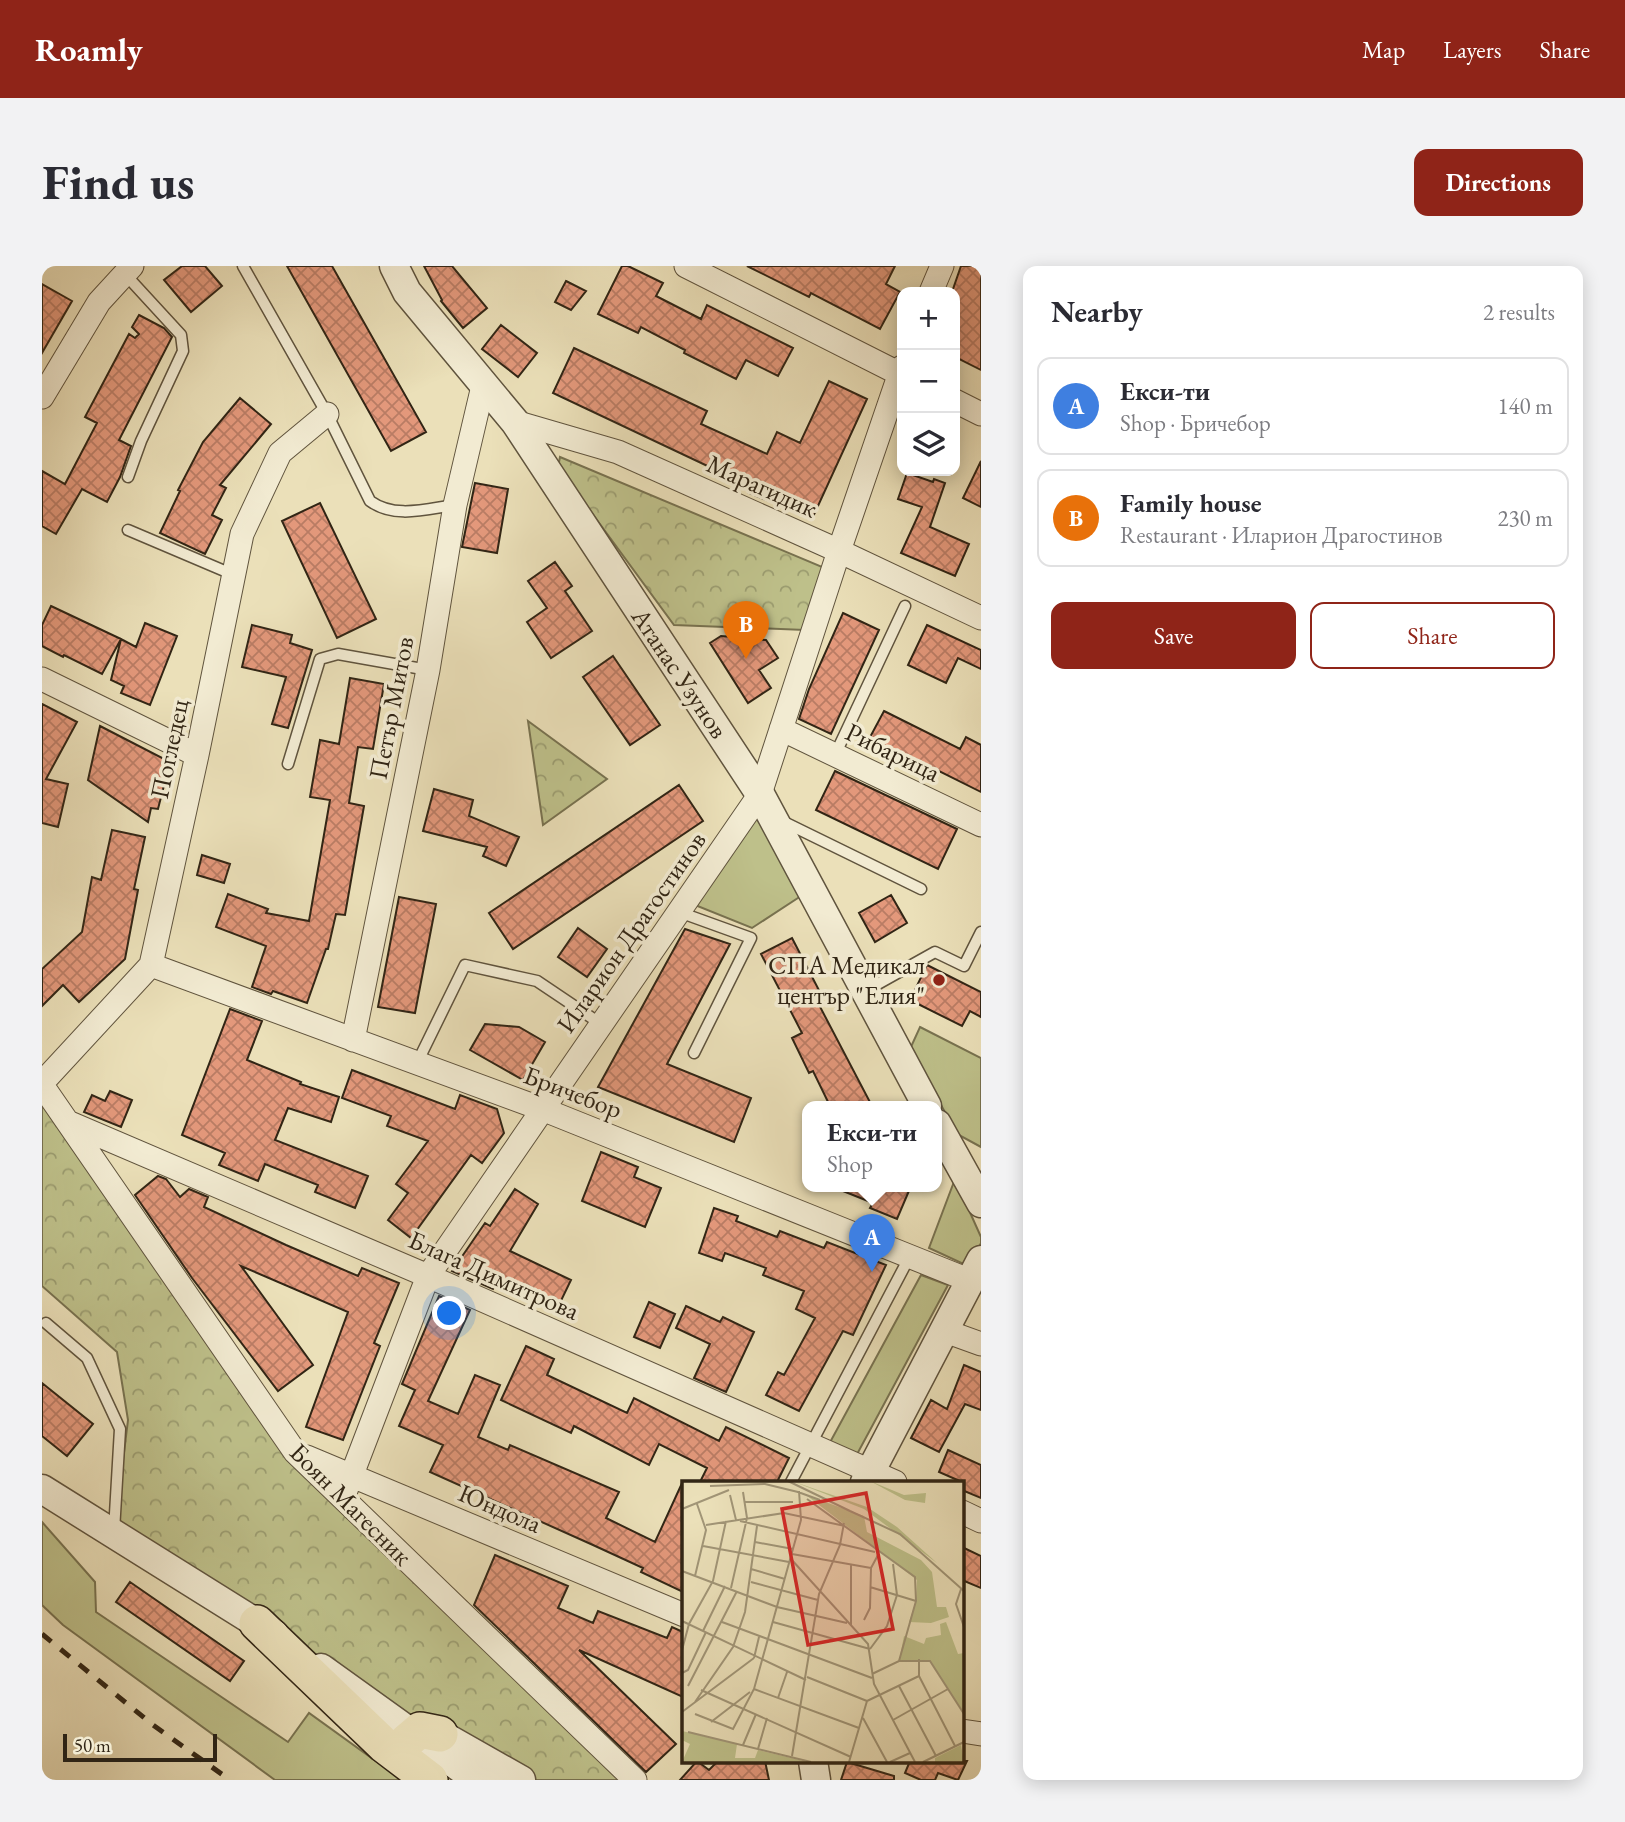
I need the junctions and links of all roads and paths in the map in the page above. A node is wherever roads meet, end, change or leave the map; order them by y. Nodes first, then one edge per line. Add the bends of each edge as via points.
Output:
1 (243, 266) edge
2 (394, 266) edge
3 (686, 266) edge
4 (942, 266) edge
5 (128, 269) edge
6 (934, 287) edge
7 (897, 370) edge
8 (897, 384) edge
9 (483, 386) junction
10 (42, 397) edge
11 (960, 404) edge
12 (327, 414) junction
13 (981, 414) edge
14 (515, 422) junction
15 (128, 477) dead end
16 (455, 505) junction
17 (128, 530) dead end
18 (839, 551) junction
19 (234, 575) junction
20 (905, 606) dead end
21 (981, 618) edge
22 (429, 670) junction
23 (42, 679) edge
24 (781, 729) junction
25 (197, 755) junction
26 (835, 755) junction
27 (288, 764) dead end
28 (766, 805) junction
29 (981, 825) edge
30 (921, 889) dead end
31 (679, 912) junction
32 (981, 932) edge
33 (151, 965) junction
34 (865, 991) junction
35 (601, 1024) junction
36 (353, 1040) junction
37 (694, 1053) dead end
38 (417, 1063) junction
39 (42, 1084) edge
40 (924, 1101) edge
41 (542, 1109) junction
42 (69, 1123) junction
43 (942, 1133) edge
44 (981, 1203) edge
45 (910, 1256) junction
46 (976, 1270) edge
47 (428, 1276) junction
48 (46, 1322) dead end
49 (945, 1331) junction
50 (981, 1344) edge
51 (809, 1445) junction
52 (295, 1452) junction
53 (351, 1476) junction
54 (877, 1479) edge
55 (791, 1481) edge
56 (42, 1489) edge
57 (343, 1498) junction
58 (964, 1513) edge
59 (981, 1521) edge
60 (114, 1534) junction
61 (682, 1614) edge
62 (257, 1623) junction
63 (422, 1752) edge
64 (813, 1762) edge
65 (477, 1780) edge
66 (521, 1780) edge
67 (635, 1780) edge
68 (816, 1780) edge

1 - 12 lane
2 - 9 street, Атанас Узунов via 407,292
3 - 7 street
4 - 6 street
5 - 10 street via 99,302
5 - 15 lane via 181,335 183,351
8 - 18 street, Иларион Драгостинов
9 - 14 street, Атанас Узунов
9 - 16 street, Петър Митов
11 - 13 street
12 - 16 lane via 370,501 381,510
12 - 19 street, Погледец via 280,453 242,534
14 - 18 street, Марагидик via 618,452
14 - 28 street, Атанас Узунов
16 - 22 street, Петър Митов
17 - 19 lane
18 - 21 street, Марагидик
18 - 24 street, Иларион Драгостинов
19 - 25 street, Погледец
20 - 26 lane
22 - 27 lane via 338,654 320,659
22 - 36 street, Петър Митов
23 - 25 street
24 - 26 street, Рибарица
24 - 28 street, Иларион Драгостинов
25 - 33 street, Погледец
26 - 29 street, Рибарица
28 - 30 lane
28 - 31 street, Иларион Драгостинов
28 - 34 street, Атанас Узунов
31 - 35 street, Иларион Драгостинов
31 - 37 lane via 751,939
32 - 34 lane via 964,966 935,952
33 - 36 street, Бричебор
33 - 39 street
34 - 40 street, Атанас Узунов
35 - 38 lane via 537,981 465,965
35 - 41 street, Иларион Драгостинов
36 - 38 street, Бричебор
38 - 41 street, Бричебор
39 - 42 street, Боян Магесник
41 - 45 street, Бричебор
41 - 47 street, Иларион Драгостинов
42 - 47 street, Блага Димитрова
42 - 52 street, Боян Магесник
43 - 44 street
45 - 46 street, Бричебор
45 - 51 lane
46 - 49 street
47 - 51 street, Блага Димитрова
47 - 53 street, Иларион Драгостинов
48 - 60 lane via 87,1358 120,1429
49 - 50 street
49 - 54 street
51 - 54 street, Блага Димитрова
51 - 55 lane
52 - 53 street, Юндола
52 - 57 street, Боян Магесник
53 - 57 street, Иларион Драгостинов
53 - 61 street, Юндола
56 - 60 street
57 - 67 street, Боян Магесник
58 - 59 street
60 - 62 street
62 - 63 street via 311,1660
62 - 63 main road via 384,1745
63 - 65 street
63 - 66 street
64 - 68 street

